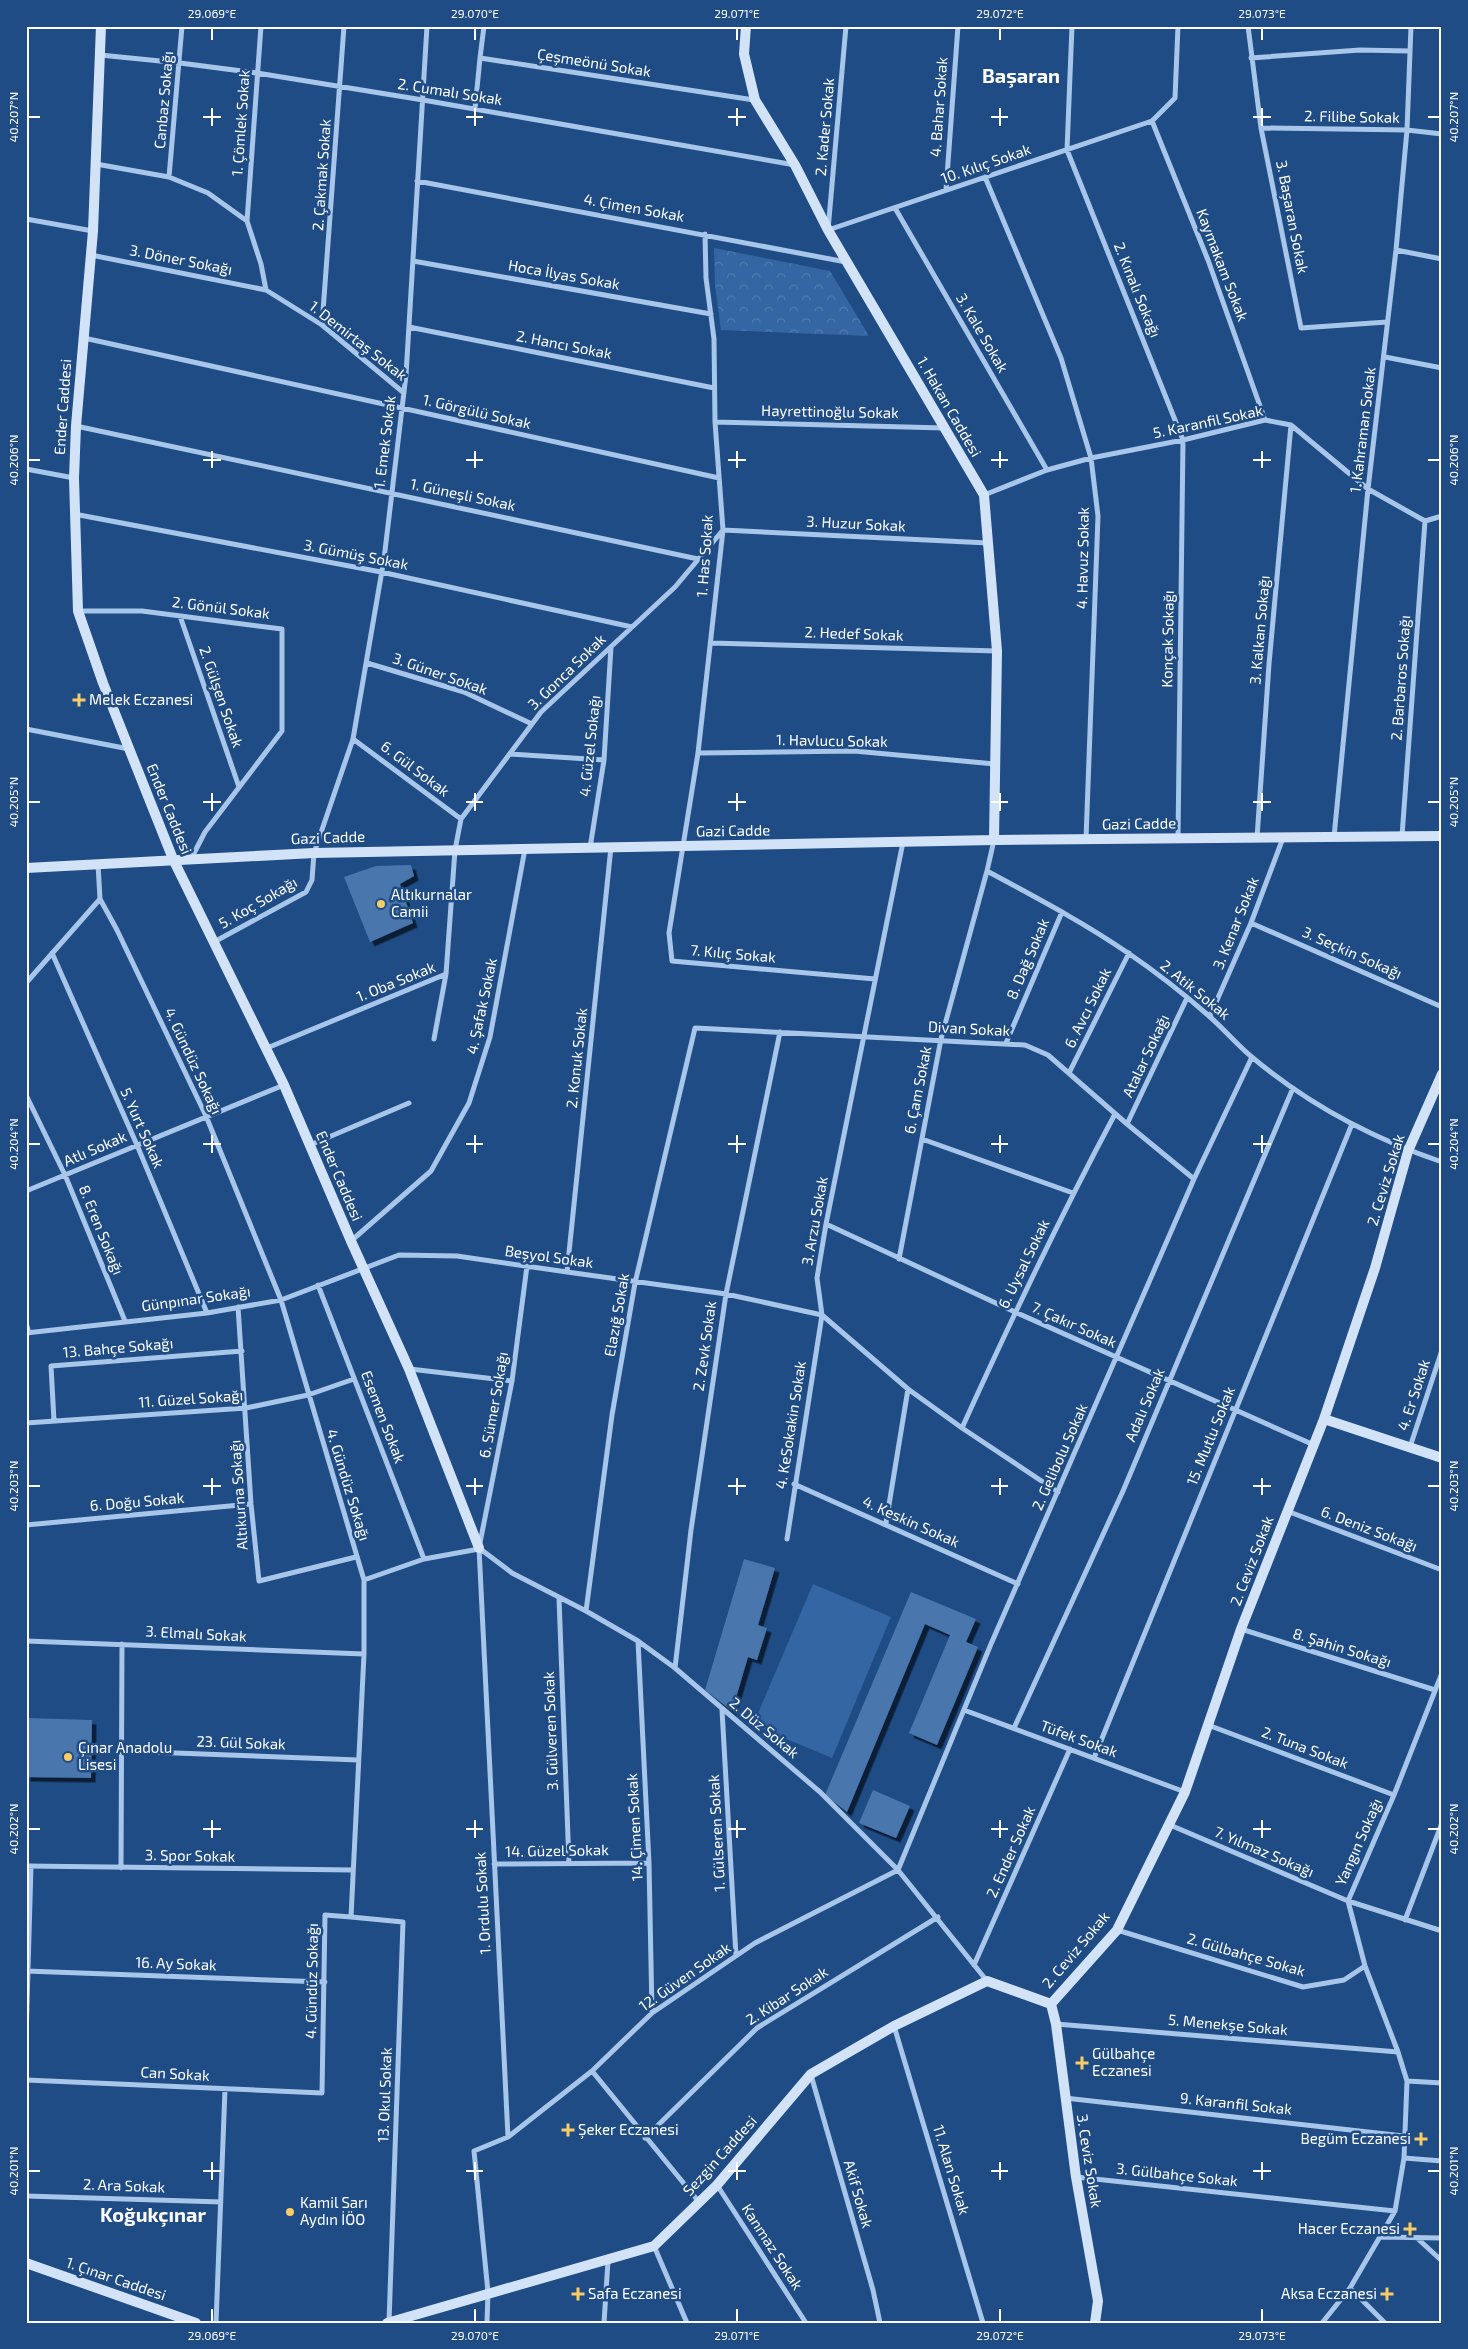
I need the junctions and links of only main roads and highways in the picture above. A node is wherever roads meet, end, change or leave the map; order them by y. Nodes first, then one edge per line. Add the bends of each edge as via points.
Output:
1 (100, 26) edge
2 (746, 26) edge
3 (1442, 836) edge
4 (994, 840) junction
5 (173, 859) junction
6 (26, 868) edge
7 (1442, 1074) edge
8 (1324, 1419) junction
9 (1442, 1458) edge
10 (479, 1548) road end
11 (1050, 2004) junction
12 (26, 2263) edge
13 (388, 2322) edge
14 (196, 2323) edge
15 (1095, 2323) edge

1 - 5 main road, Ender Caddesi via 93,231 74,478 78,611
2 - 4 main road, 1. Hakan Caddesi via 744,54 755,100 984,496 997,651
3 - 4 main road, Gazi Cadde
4 - 5 main road, Gazi Cadde via 314,853
5 - 6 main road, Gazi Cadde
5 - 10 main road, Ender Caddesi via 284,1085 409,1369
7 - 8 main road, 2. Ceviz Sokak via 1408,1151 1375,1268
8 - 9 main road
8 - 11 main road, 2. Ceviz Sokak via 1241,1629 1185,1792 1170,1825 1117,1930
11 - 13 main road, Sezgin Caddesi via 987,1981 894,2026 811,2074 717,2185 654,2246
11 - 15 main road, 3. Ceviz Sokak via 1056,2024 1064,2098 1098,2301
12 - 14 main road, 1. Çınar Caddesi

